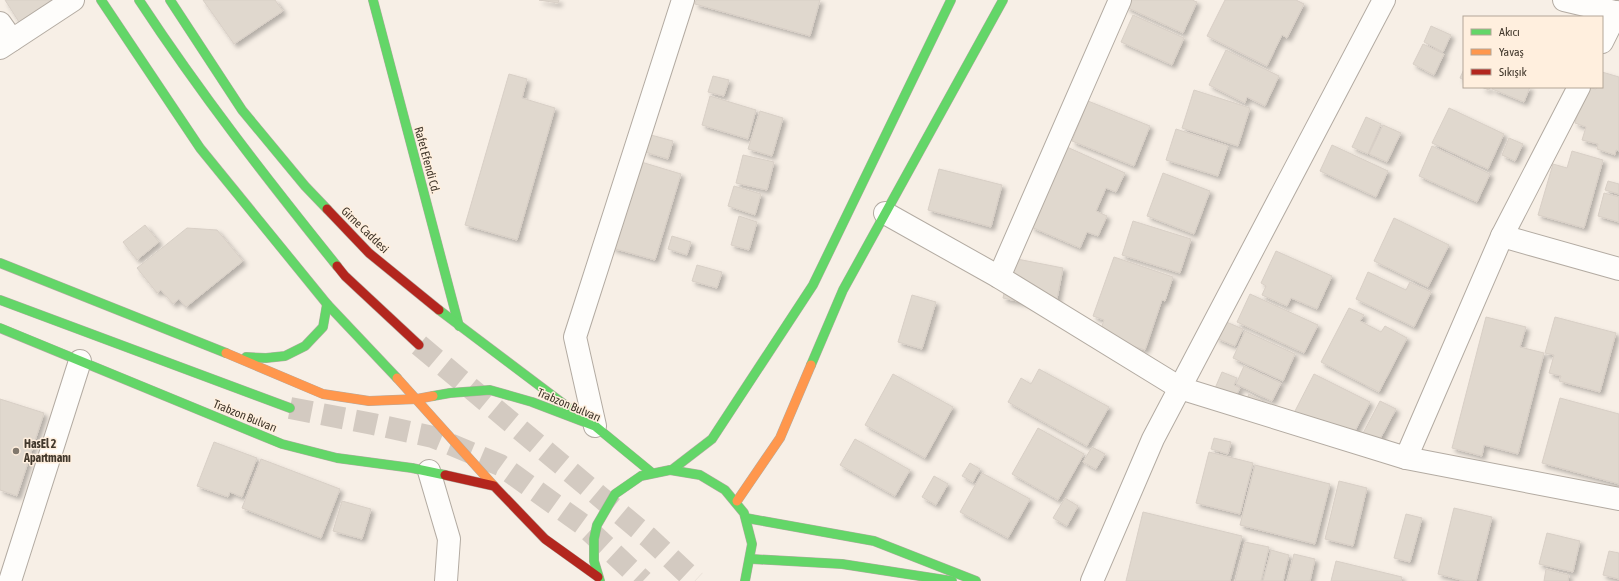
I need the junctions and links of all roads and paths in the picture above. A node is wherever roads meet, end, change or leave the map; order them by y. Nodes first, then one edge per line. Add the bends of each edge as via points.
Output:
1 (73, 0) edge
2 (101, 0) edge
3 (139, 0) edge
4 (170, 0) edge
5 (373, 0) edge
6 (682, 0) edge
7 (951, 0) edge
8 (1003, 0) edge
9 (1120, 0) edge
10 (1384, 0) edge
11 (1564, 0) edge
12 (1618, 12) edge
13 (0, 22) edge
14 (1603, 40) edge
15 (6, 44) edge
16 (1578, 88) edge
17 (886, 213) junction
18 (1502, 236) junction
19 (0, 263) edge
20 (1619, 269) edge
21 (999, 277) junction
22 (0, 300) edge
23 (327, 304) junction
24 (459, 326) junction
25 (0, 328) edge
26 (419, 345) tunnel mouth
27 (233, 356) junction
28 (80, 361) junction
29 (1180, 388) junction
30 (417, 399) junction
31 (290, 408) tunnel mouth
32 (595, 426) junction
33 (1406, 458) junction
34 (673, 469) junction
35 (429, 471) junction
36 (651, 472) junction
37 (494, 486) junction
38 (1619, 500) edge
39 (737, 502) junction
40 (746, 518) junction
41 (752, 566) junction
42 (599, 579) edge
43 (10, 581) edge
44 (446, 581) edge
45 (745, 581) edge
46 (952, 581) edge
47 (976, 581) edge
48 (1092, 581) edge

1 - 15 street
2 - 23 main road via 200,148
3 - 26 main road via 175,55 261,172 346,276
4 - 24 main road, Girne Caddesi via 242,110 305,186 369,253
5 - 24 main road, Rafet Efendi Cd.
6 - 32 street via 575,337
7 - 34 main road via 813,285 712,439
8 - 17 main road
9 - 21 street
10 - 29 street
11 - 12 street
12 - 14 street
13 - 15 street
16 - 18 street
17 - 21 street
17 - 39 main road via 843,290 780,438
18 - 20 street
18 - 33 street
19 - 27 main road, Trabzon Bulvarı
21 - 29 street
22 - 31 main road
23 - 27 main road via 323,327 305,346 285,356
23 - 30 main road
24 - 32 main road, Girne Caddesi
25 - 28 main road, Trabzon Bulvarı
27 - 30 main road, Trabzon Bulvarı via 323,394 369,402
28 - 35 main road, Trabzon Bulvarı via 282,444 337,458
28 - 43 street
29 - 33 street
29 - 48 street via 1153,440
30 - 32 main road, Trabzon Bulvarı via 490,390 532,402
30 - 37 main road
32 - 36 main road, Trabzon Bulvarı
33 - 38 street
34 - 36 main road
34 - 39 main road via 691,471 708,478 724,488
35 - 37 main road, Trabzon Bulvarı
35 - 44 street via 449,539
36 - 42 main road via 631,480 614,494 601,512 594,533 593,555
37 - 42 main road via 545,539
39 - 40 main road
40 - 41 main road via 751,536
40 - 47 main road via 874,540
41 - 45 main road
41 - 46 main road via 842,564

